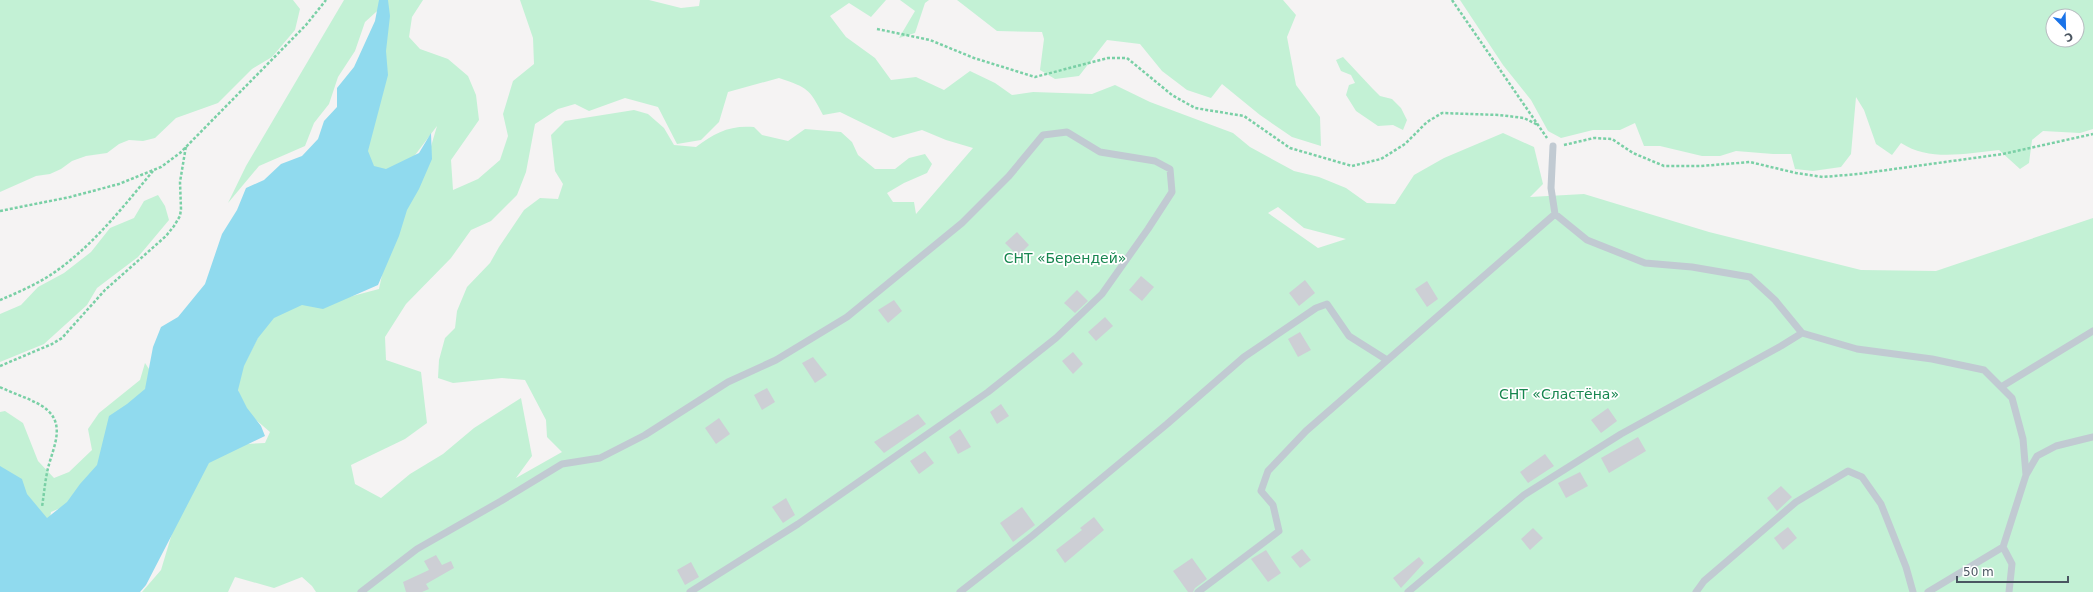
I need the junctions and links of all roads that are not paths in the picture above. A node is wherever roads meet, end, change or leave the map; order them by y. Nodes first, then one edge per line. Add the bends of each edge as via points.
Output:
1 (1553, 146) road end
2 (1555, 214) junction
3 (2093, 331) edge
4 (1802, 332) junction
5 (1387, 360) junction
6 (2001, 387) junction
7 (2093, 437) edge
8 (2026, 475) junction
9 (2002, 547) junction
10 (361, 592) edge
11 (690, 592) edge
12 (960, 592) edge
13 (1198, 592) edge
14 (1408, 592) edge
15 (1696, 592) edge
16 (1913, 592) edge
17 (1928, 592) edge
18 (2009, 592) edge

1 - 2 lane via 1551,188
2 - 4 lane via 1587,240 1645,263 1692,267 1750,277 1775,300
2 - 5 lane
3 - 6 lane
4 - 6 lane via 1857,349 1932,359 1984,370
4 - 14 lane via 1621,434 1524,495
5 - 12 lane via 1349,336 1327,304 1316,308 1244,357 1069,505
5 - 13 lane via 1306,430 1268,471 1261,491 1273,505 1279,531
6 - 8 lane via 2012,398 2023,439
7 - 8 lane via 2056,446 2036,456
8 - 9 lane
9 - 17 lane
9 - 18 lane via 2012,564
10 - 11 lane via 417,549 562,464 600,458 645,435 728,382 776,360 847,317 962,223 1008,176 1043,135 1067,132 1100,152 1156,161 1170,169 1172,192 1148,228 1102,294 1056,338 988,392 805,520
15 - 16 lane via 1704,581 1796,502 1848,471 1862,477 1881,504

